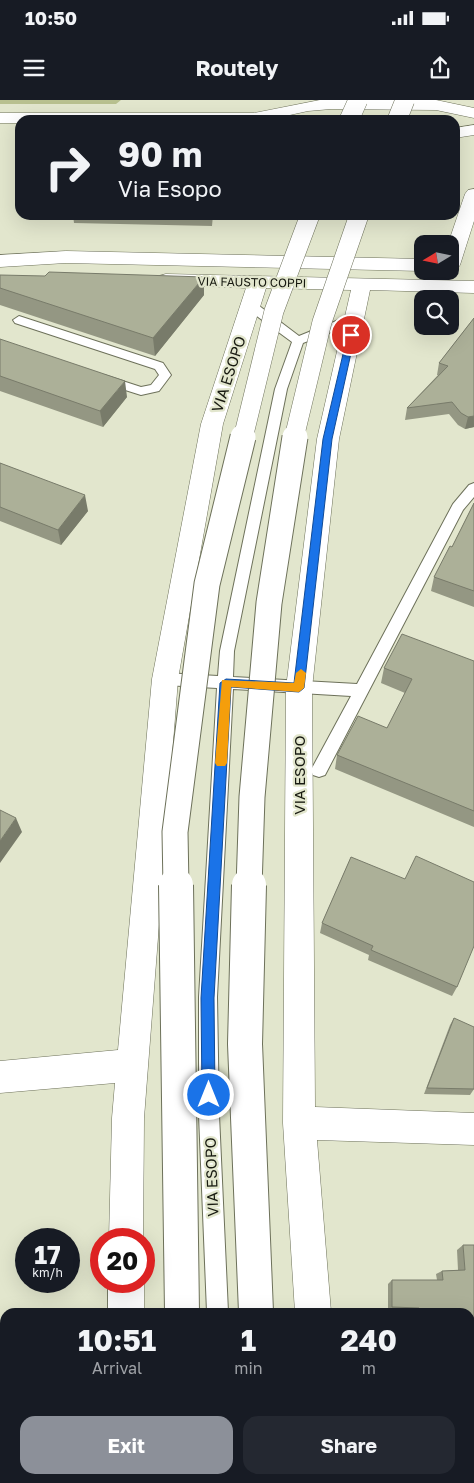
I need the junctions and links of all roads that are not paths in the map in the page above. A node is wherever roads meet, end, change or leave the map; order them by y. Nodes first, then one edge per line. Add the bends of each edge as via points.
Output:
1 (276, 100) edge
2 (358, 100) edge
3 (405, 100) edge
4 (474, 113) edge
5 (261, 115) edge
6 (273, 115) edge
7 (351, 115) edge
8 (398, 115) edge
9 (0, 118) edge
10 (15, 118) edge
11 (474, 130) edge
12 (460, 132) edge
13 (474, 194) edge
14 (308, 220) edge
15 (357, 220) edge
16 (459, 244) edge
17 (0, 261) edge
18 (414, 265) edge
19 (414, 276) edge
20 (459, 277) edge
21 (150, 279) edge
22 (362, 284) junction
23 (474, 287) edge
24 (254, 293) junction
25 (355, 318) junction
26 (19, 320) dead end
27 (298, 341) junction
28 (94, 375) edge
29 (474, 488) edge
30 (165, 680) junction
31 (226, 683) junction
32 (299, 688) junction
33 (361, 690) junction
34 (319, 770) dead end
35 (133, 1065) junction
36 (0, 1077) edge
37 (299, 1123) junction
38 (474, 1129) edge
39 (126, 1228) edge
40 (126, 1293) edge
41 (126, 1308) edge
42 (182, 1308) edge
43 (217, 1308) edge
44 (256, 1308) edge
45 (313, 1308) edge

1 - 5 main road
2 - 7 main road, bridge
3 - 8 main road, bridge
4 - 6 main road via 436,106 331,104
9 - 10 main road
11 - 12 main road
13 - 16 main road
14 - 42 main road, bridge via 274,310 207,584 175,832
15 - 44 main road, bridge via 322,322 292,448 269,603 252,797 245,1044
17 - 18 main road, VIA FAUSTO COPPI via 66,257
19 - 22 main road, VIA FAUSTO COPPI
20 - 23 main road, VIA FAUSTO COPPI
21 - 24 main road, VIA FAUSTO COPPI
22 - 24 main road, VIA FAUSTO COPPI
22 - 25 main road, VIA ESOPO
24 - 27 lane
24 - 30 main road, VIA ESOPO via 212,424
25 - 27 lane
25 - 32 main road, VIA ESOPO via 328,439
26 - 28 lane via 160,366 165,375 156,388 141,391
27 - 31 lane, VIA ESOPO via 280,389 227,651
29 - 33 lane, VIA ESOPO via 458,507
30 - 31 lane
30 - 35 main road, VIA ESOPO
31 - 32 lane
31 - 43 lane, VIA ESOPO via 208,998
32 - 33 lane
32 - 37 main road, VIA ESOPO
33 - 34 lane, VIA ESOPO
35 - 36 main road
35 - 39 main road, VIA ESOPO via 128,1118
37 - 38 main road
37 - 45 main road, VIA ESOPO
40 - 41 main road

